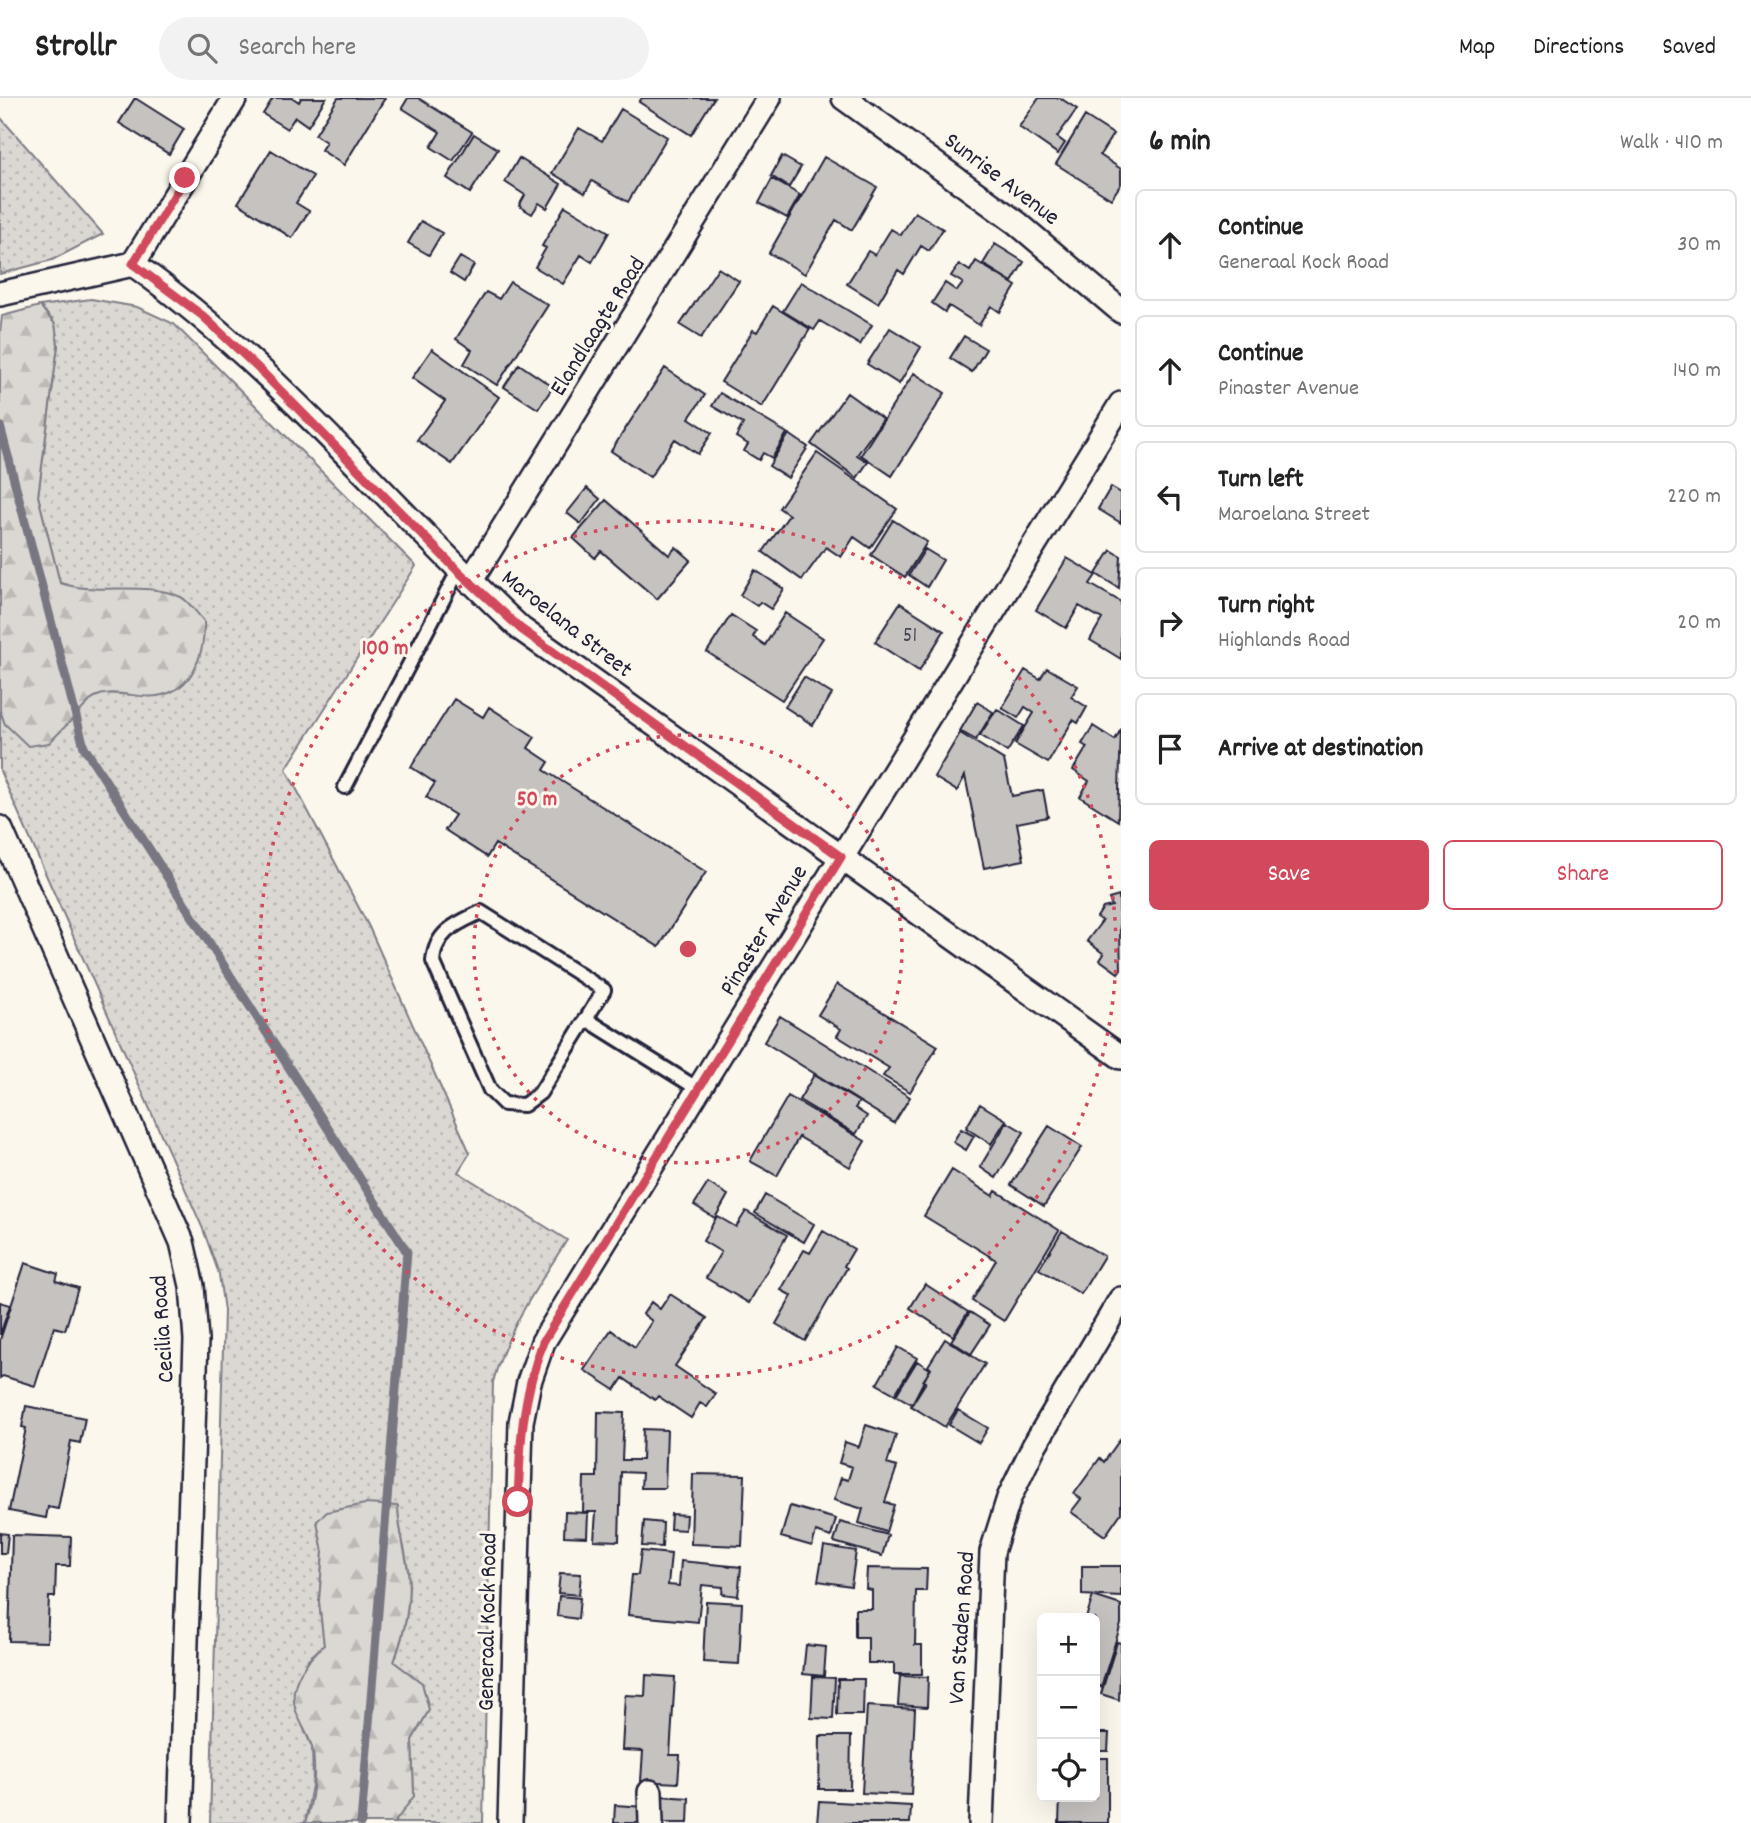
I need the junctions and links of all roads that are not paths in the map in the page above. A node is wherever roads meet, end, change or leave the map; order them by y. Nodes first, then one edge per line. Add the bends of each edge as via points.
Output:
1 (769, 98) edge
2 (844, 98) edge
3 (232, 99) edge
4 (133, 264) junction
5 (0, 294) edge
6 (1121, 311) edge
7 (1121, 404) edge
8 (464, 577) junction
9 (345, 788) dead end
10 (0, 828) edge
11 (841, 857) junction
12 (586, 1018) junction
13 (1121, 1057) edge
14 (698, 1089) junction
15 (1121, 1299) edge
16 (529, 1382) joint
17 (650, 1792) dead end
18 (180, 1823) edge
19 (510, 1823) edge
20 (650, 1823) edge
21 (981, 1823) edge

1 - 8 street, Elandlaagte Road
2 - 6 street, Sunrise Avenue via 1017,223
3 - 4 street
4 - 5 street
4 - 8 street, Maroelana Street via 203,316
7 - 11 street, Pinaster Avenue
8 - 9 lane, Elandlaagte Road
8 - 11 street, Maroelana Street via 521,629
10 - 18 street, Cecilia Road via 182,1242 192,1286 195,1366
11 - 13 street, Maroelana Street
11 - 14 street, Pinaster Avenue
12 - 12 lane via 540,1093 524,1105 504,1104 490,1090 433,961 436,943 449,926 481,912 604,990
12 - 14 lane
14 - 16 street, Pinaster Avenue via 543,1342
15 - 21 street, Van Staden Road via 1034,1446 1009,1498 992,1552
16 - 19 street, Generaal Kock Road via 521,1422
17 - 20 street

